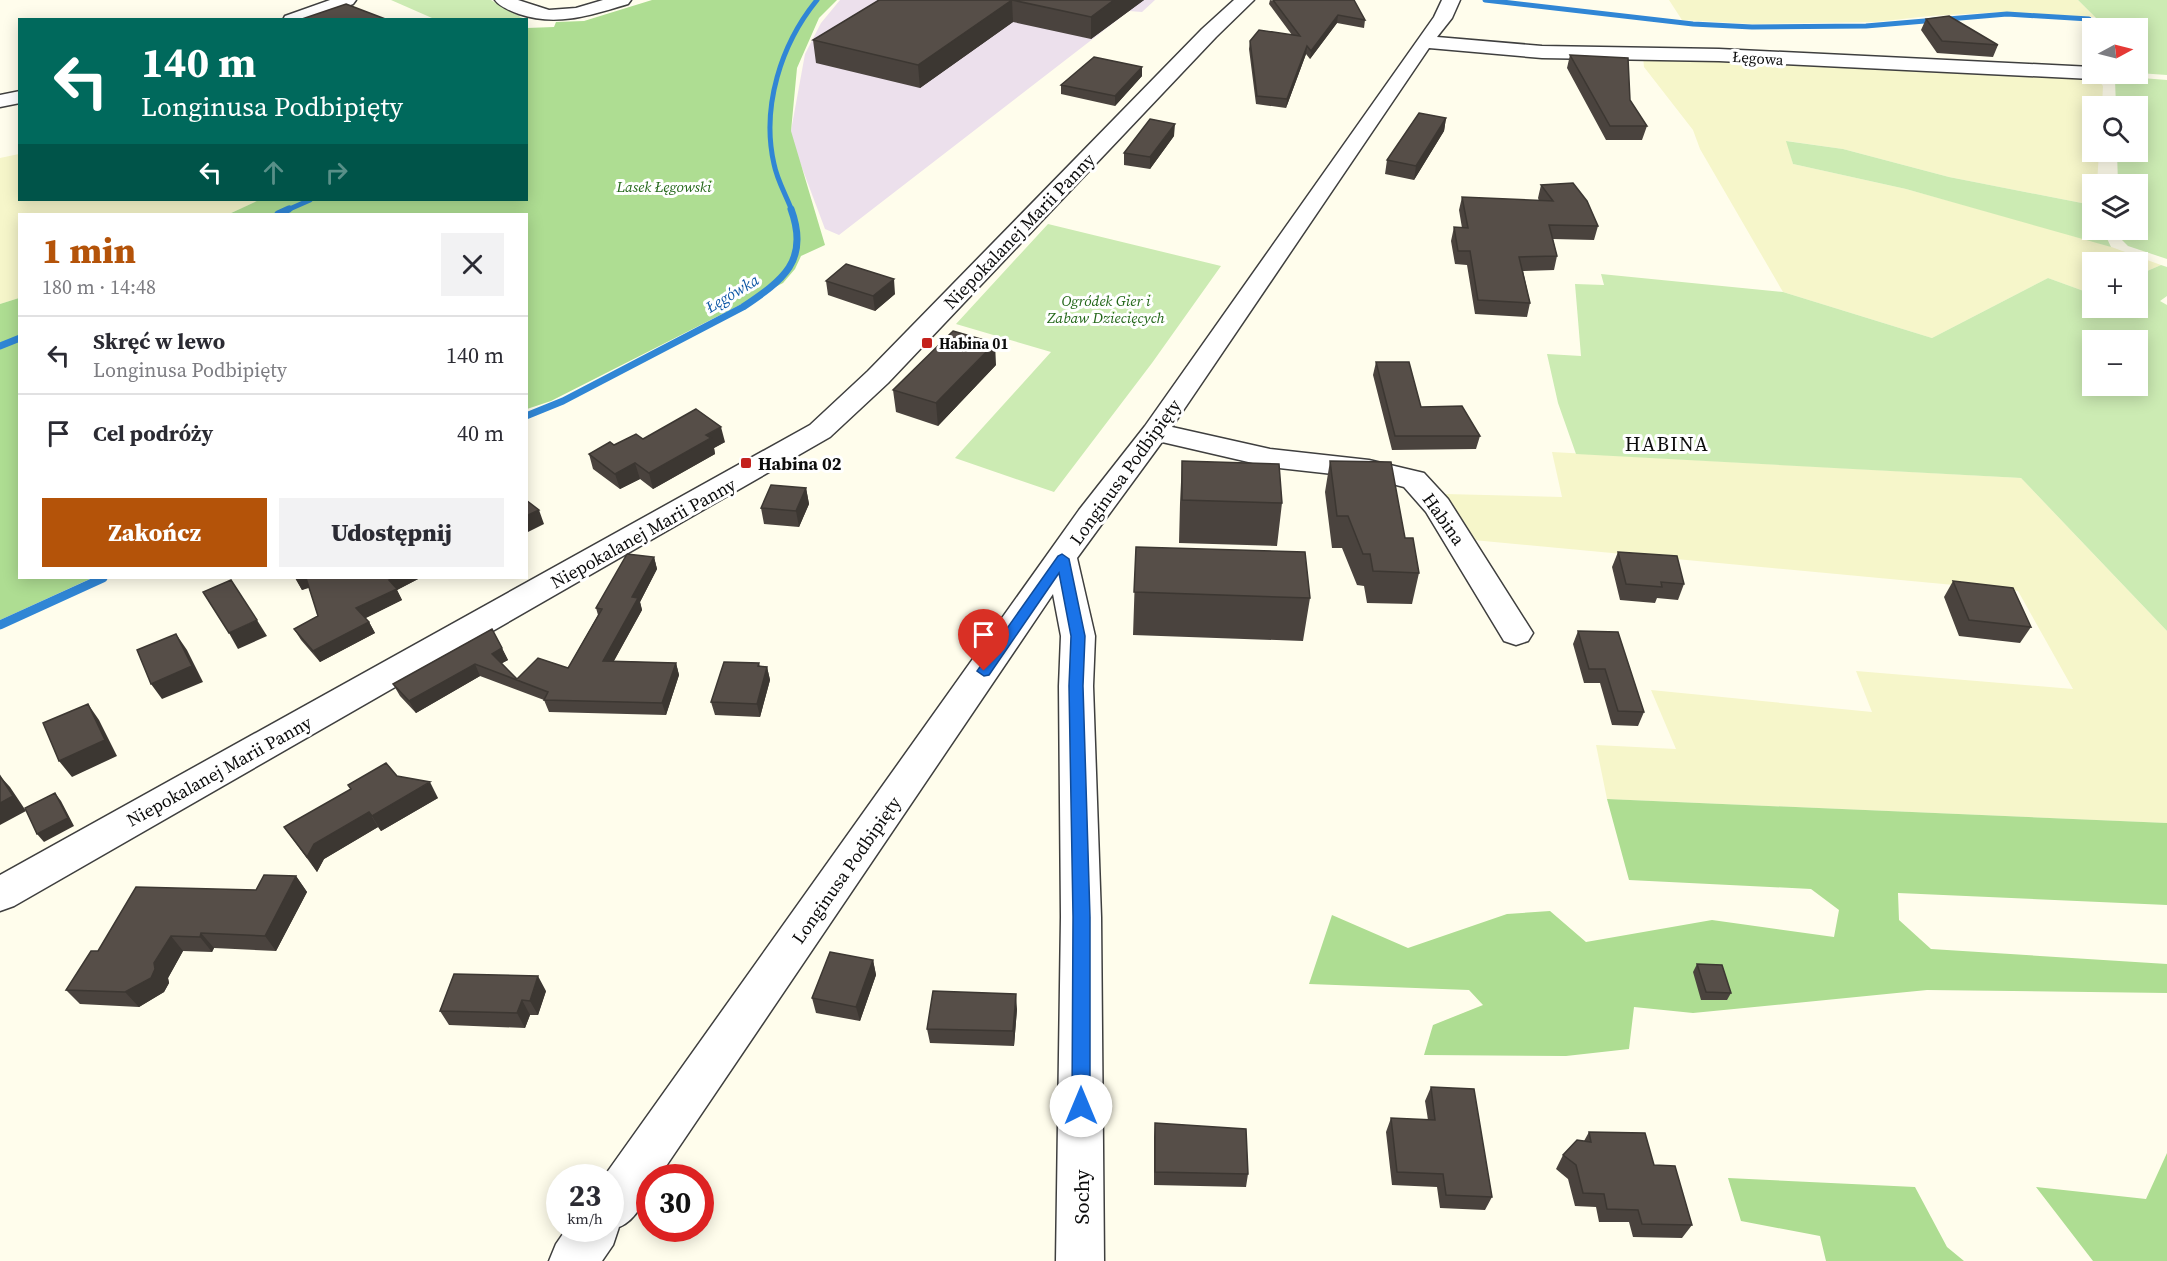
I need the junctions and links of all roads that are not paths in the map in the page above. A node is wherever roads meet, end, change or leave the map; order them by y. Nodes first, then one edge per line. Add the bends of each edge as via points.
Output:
1 (347, 0) edge
2 (504, 0) edge
3 (622, 0) edge
4 (1245, 0) edge
5 (1451, 0) edge
6 (298, 18) edge
7 (1424, 42) junction
8 (2082, 73) edge
9 (18, 97) edge
10 (0, 101) edge
11 (1155, 432) junction
12 (1062, 559) junction
13 (1516, 633) dead end
14 (0, 894) edge
15 (624, 1188) edge
16 (586, 1242) edge
17 (573, 1261) edge
18 (1080, 1261) edge

1 - 6 street
2 - 3 street via 527,14 561,16
4 - 14 street, Niepokalanej Marii Panny via 878,378 820,431
5 - 7 street, Longinusa Podbipięty via 1443,18
7 - 8 street, Łęgowa via 1542,52 1719,55
7 - 11 street, Longinusa Podbipięty
9 - 10 street
11 - 12 street, Longinusa Podbipięty
11 - 13 street, Habina via 1270,458 1369,469 1414,480 1437,506
12 - 15 street, Longinusa Podbipięty
12 - 18 street, Sochy via 1078,636
16 - 17 street

